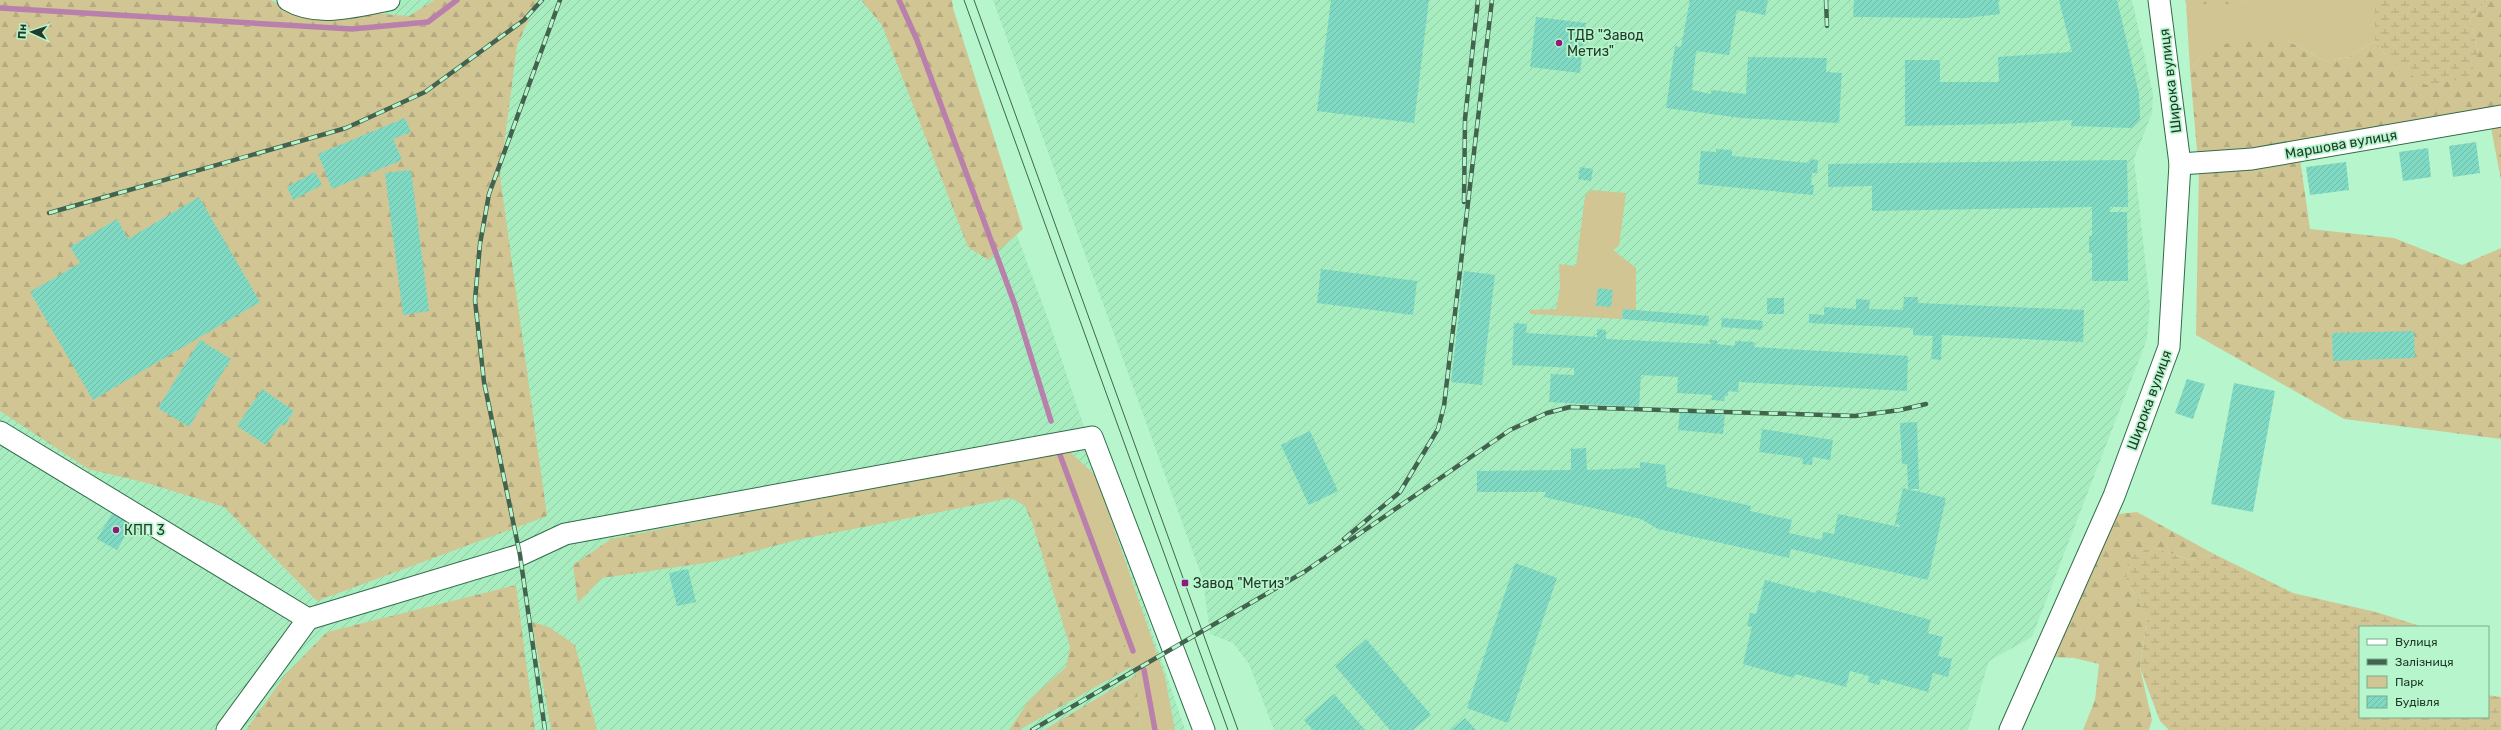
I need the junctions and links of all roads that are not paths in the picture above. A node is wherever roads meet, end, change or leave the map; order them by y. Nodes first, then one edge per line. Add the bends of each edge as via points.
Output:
1 (288, 0) edge
2 (389, 0) edge
3 (2159, 0) edge
4 (2501, 116) edge
5 (2180, 164) junction
6 (0, 432) edge
7 (308, 619) junction
8 (227, 730) edge
9 (1204, 730) edge
10 (2010, 730) edge

1 - 2 street via 294,4 334,11
3 - 5 street, Широка вулиця
4 - 5 street, Маршова вулиця via 2252,160
5 - 10 street, Широка вулиця via 2169,347 2114,496
6 - 7 street
7 - 8 street
7 - 9 street via 520,555 565,534 1092,437

